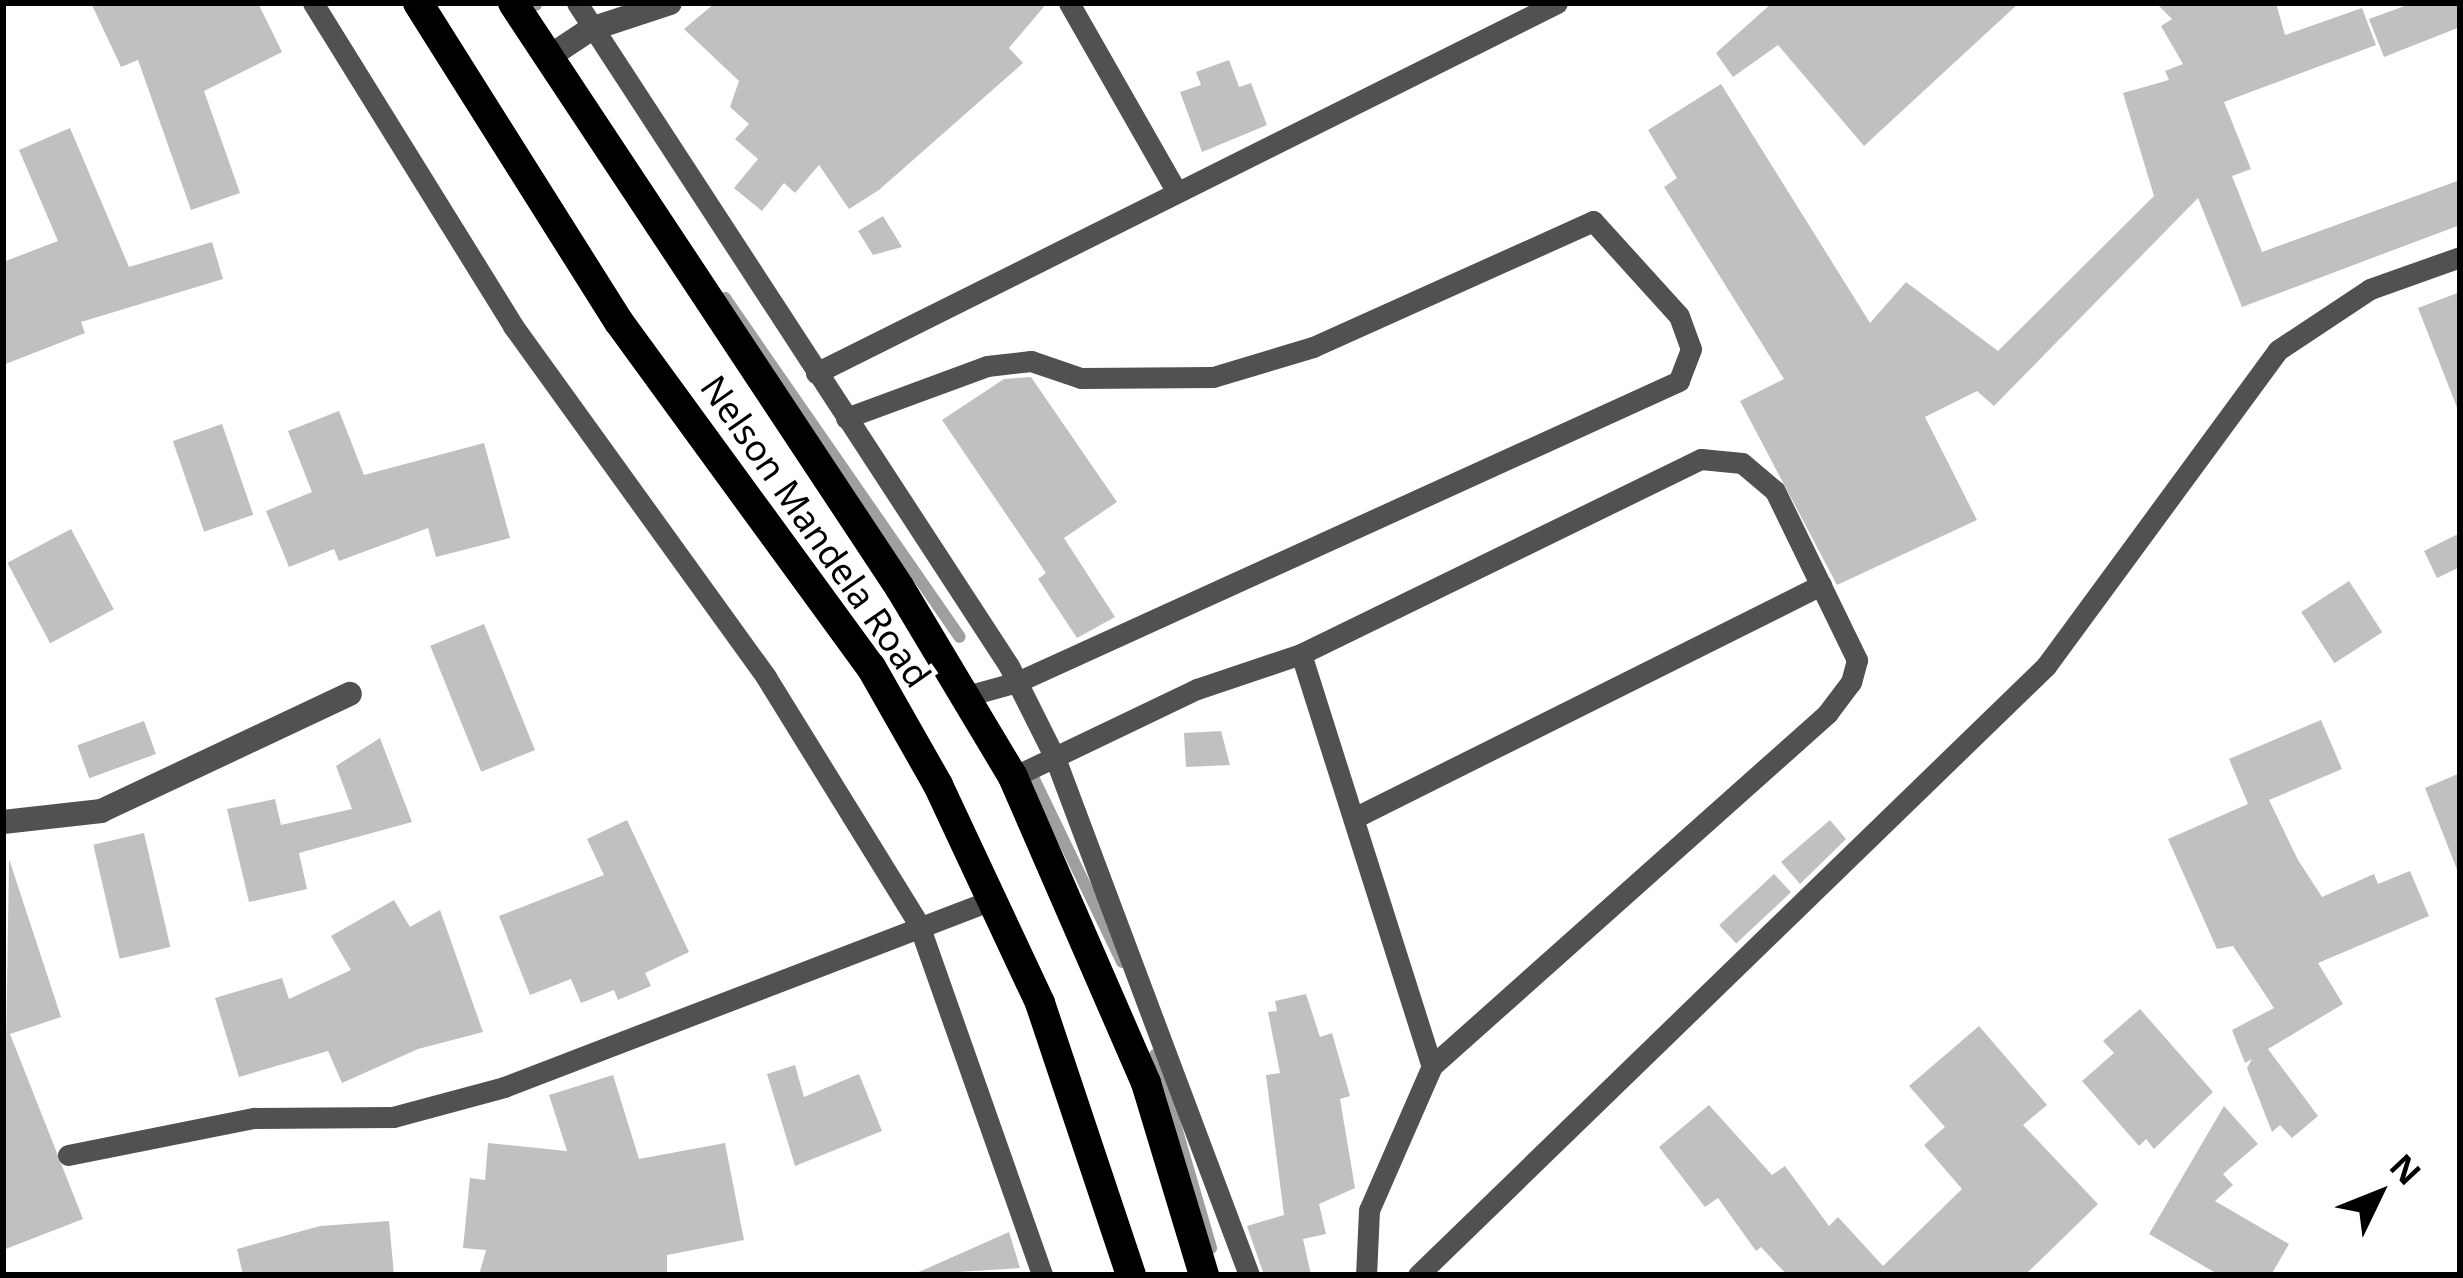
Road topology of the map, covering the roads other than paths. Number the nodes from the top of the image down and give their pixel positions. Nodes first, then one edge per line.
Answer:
1 (313, 3) edge
2 (418, 3) edge
3 (513, 3) edge
4 (577, 3) edge
5 (670, 3) edge
6 (1069, 3) edge
7 (1558, 3) edge
8 (591, 29) junction
9 (547, 58) junction
10 (1175, 189) junction
11 (2460, 257) edge
12 (816, 373) junction
13 (846, 418) junction
14 (1821, 585) junction
15 (1301, 654) junction
16 (1017, 682) junction
17 (350, 694) dead end
18 (968, 696) junction
19 (1054, 758) junction
20 (1013, 777) junction
21 (1354, 818) junction
22 (3, 821) edge
23 (994, 899) junction
24 (919, 925) junction
25 (1432, 1066) junction
26 (68, 1156) dead end
27 (1042, 1275) edge
28 (1131, 1275) edge
29 (1204, 1275) edge
30 (1249, 1275) edge
31 (1366, 1275) edge
32 (1418, 1275) edge

1 - 24 lane
2 - 23 main road, Nelson Mandela Road
3 - 9 main road, Nelson Mandela Road
4 - 8 lane
5 - 8 street
6 - 10 lane
7 - 10 lane
8 - 9 street
8 - 12 lane
9 - 18 main road, Nelson Mandela Road
10 - 12 lane
11 - 32 lane
12 - 13 lane
13 - 16 lane
13 - 16 lane
14 - 15 lane
14 - 21 lane
14 - 25 lane
15 - 19 lane
15 - 21 lane
16 - 18 lane
16 - 19 lane
17 - 22 street
18 - 20 main road, Nelson Mandela Road
19 - 20 lane
19 - 30 lane
20 - 29 main road, Nelson Mandela Road
21 - 25 lane
23 - 24 lane
23 - 28 main road, Nelson Mandela Road
24 - 26 lane
24 - 27 lane
25 - 31 lane

